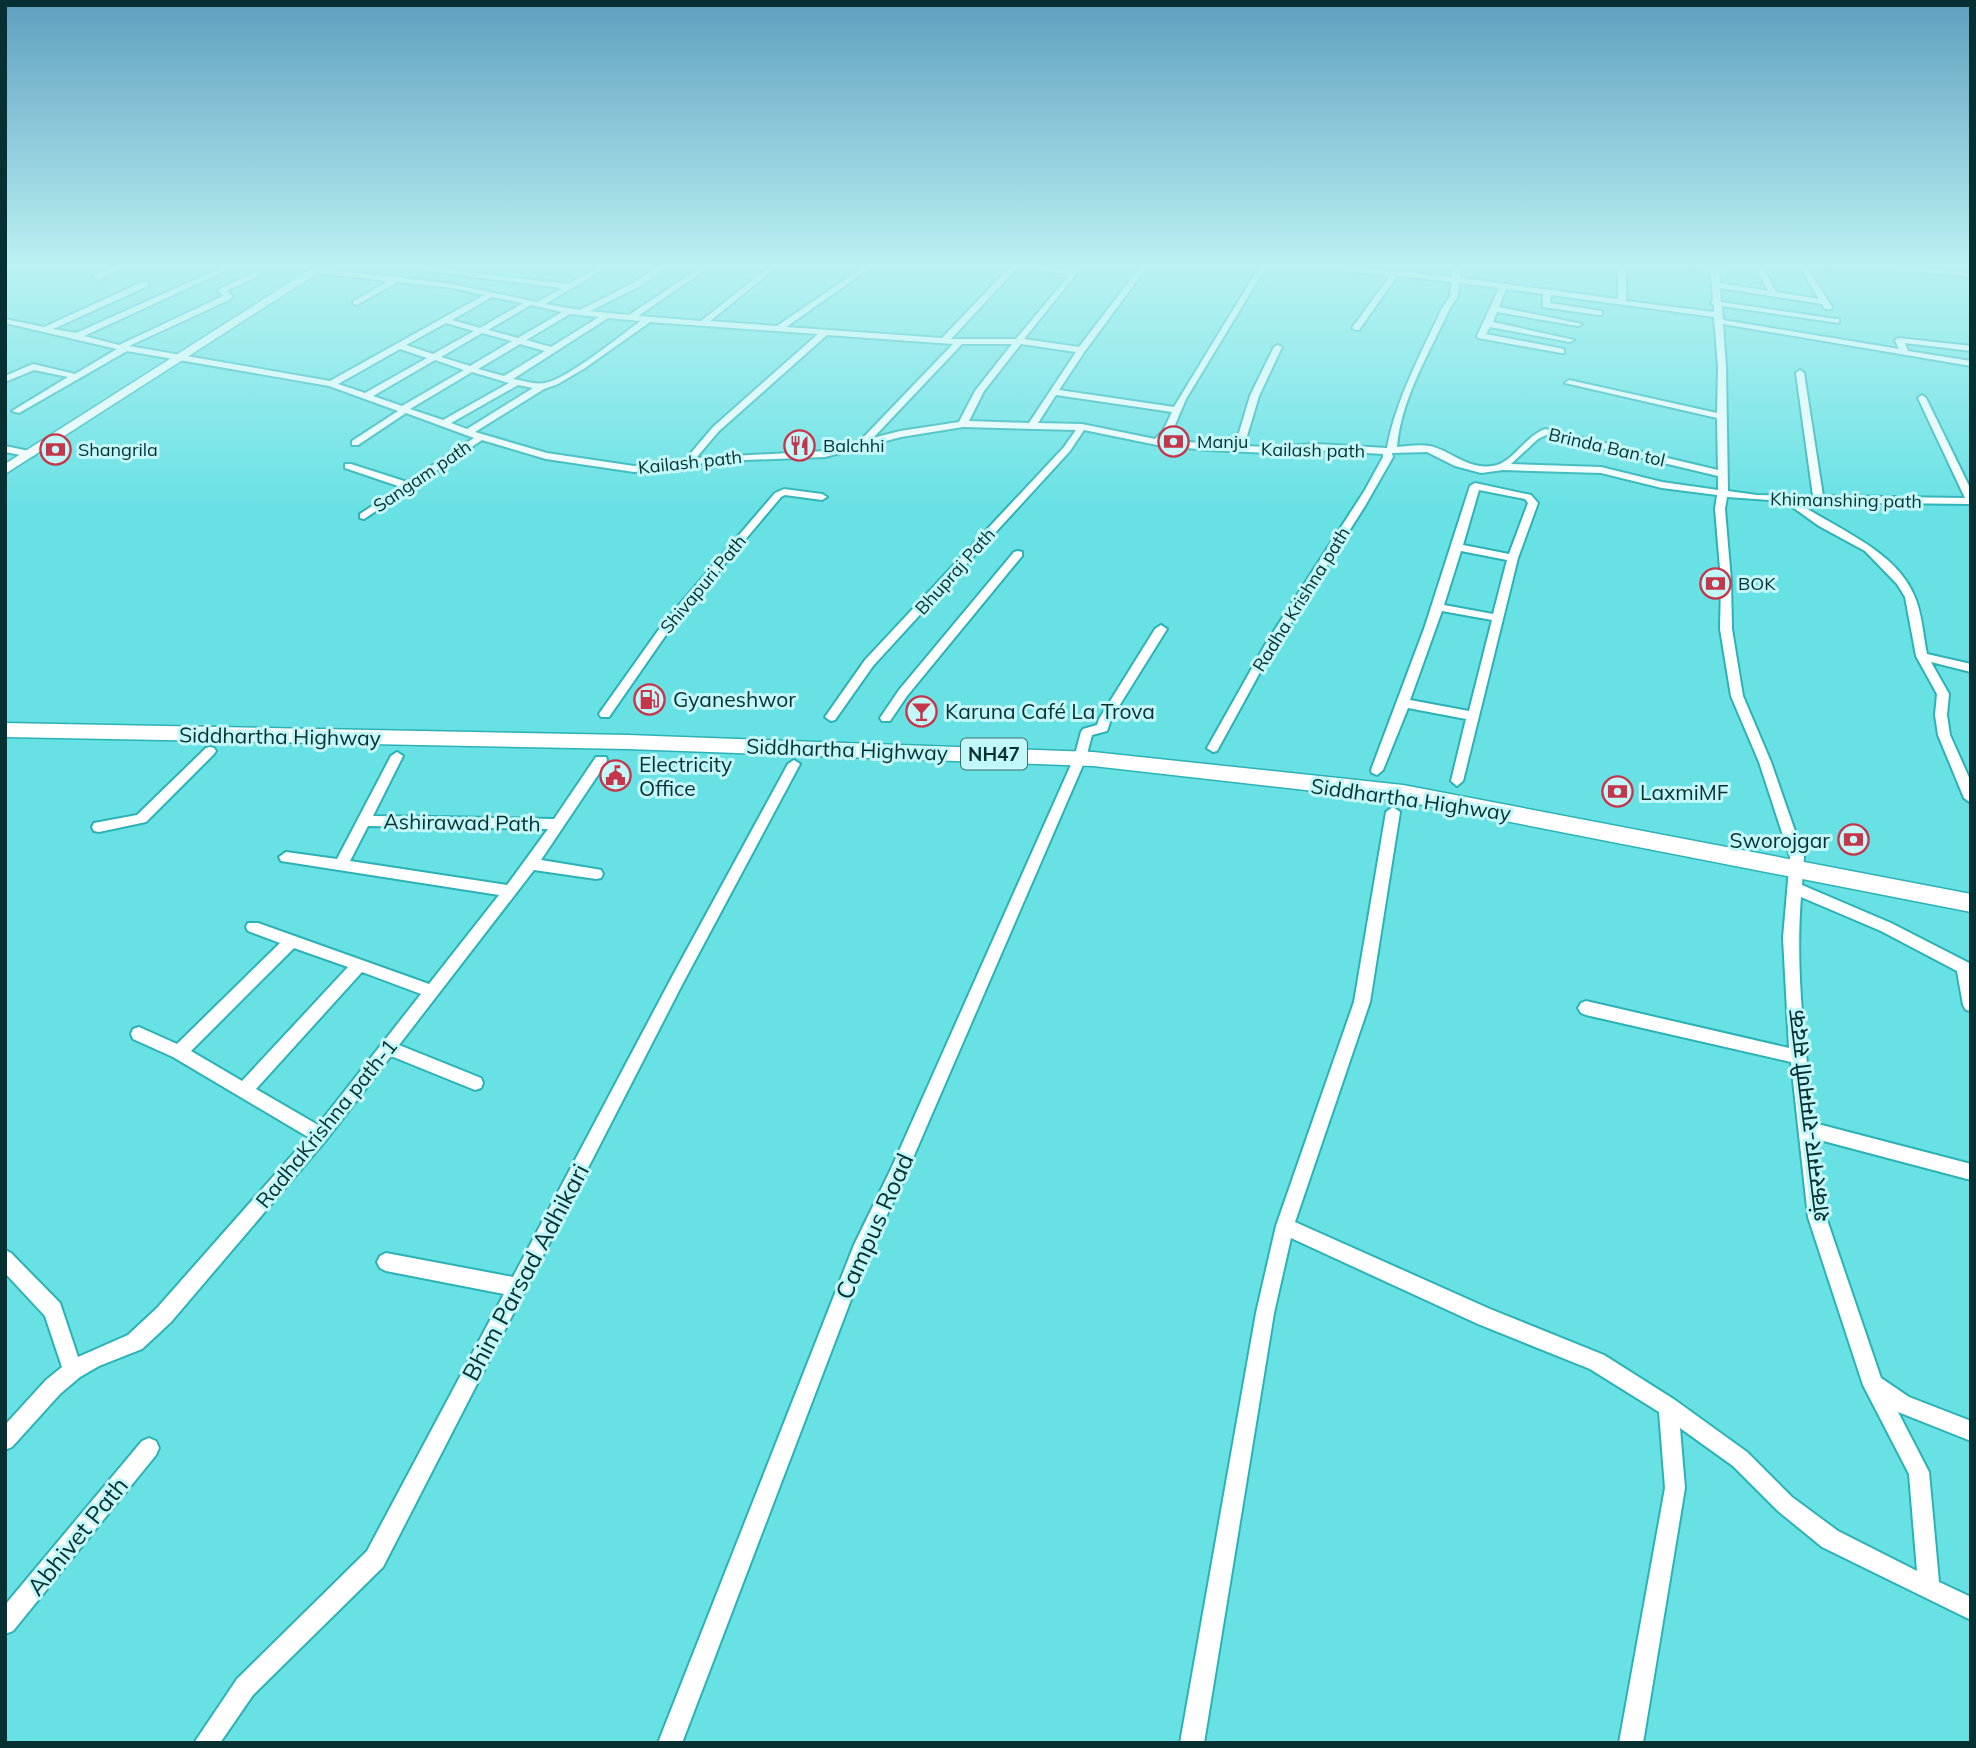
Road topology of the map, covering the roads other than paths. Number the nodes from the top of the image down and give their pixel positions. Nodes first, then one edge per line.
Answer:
1 (123, 349) edge
2 (128, 349) edge
3 (193, 349) edge
4 (395, 349) edge
5 (408, 349) edge
6 (450, 349) edge
7 (506, 349) edge
8 (547, 349) edge
9 (606, 349) edge
10 (806, 349) edge
11 (954, 349) edge
12 (1013, 349) edge
13 (1071, 349) edge
14 (1214, 349) edge
15 (1277, 349) edge
16 (1428, 349) edge
17 (1548, 349) edge
18 (1719, 349) edge
19 (1889, 349) edge
20 (552, 350) joint
21 (1081, 350) joint
22 (1561, 351) dead end
23 (1904, 351) joint
24 (180, 357) junction
25 (436, 357) junction
26 (1971, 364) edge
27 (473, 368) junction
28 (1800, 373) dead end
29 (78, 377) junction
30 (5, 379) edge
31 (506, 379) junction
32 (517, 382) junction
33 (1569, 383) dead end
34 (331, 384) junction
35 (541, 387) junction
36 (1053, 392) junction
37 (366, 396) junction
38 (1922, 398) dead end
39 (404, 410) junction
40 (1177, 410) junction
41 (16, 411) dead end
42 (1723, 417) junction
43 (445, 423) junction
44 (963, 424) junction
45 (1032, 426) junction
46 (1082, 427) junction
47 (469, 432) junction
48 (481, 437) junction
49 (1157, 442) junction
50 (355, 443) dead end
51 (861, 446) junction
52 (1238, 448) junction
53 (5, 449) edge
54 (1389, 450) junction
55 (31, 454) junction
56 (687, 463) junction
57 (348, 466) dead end
58 (1503, 467) junction
59 (5, 470) edge
60 (1724, 474) junction
61 (408, 486) junction
62 (1721, 494) junction
63 (822, 497) dead end
64 (1818, 498) junction
65 (1788, 500) junction
66 (1971, 501) edge
67 (364, 516) dead end
68 (1458, 547) junction
69 (1018, 554) dead end
70 (1513, 558) junction
71 (1437, 607) junction
72 (1498, 618) junction
73 (1161, 629) dead end
74 (1922, 656) junction
75 (1971, 668) edge
76 (1404, 703) junction
77 (605, 714) dead end
78 (1474, 716) junction
79 (5, 717) edge
80 (831, 717) dead end
81 (886, 718) dead end
82 (5, 730) edge
83 (1213, 748) dead end
84 (210, 751) dead end
85 (1083, 751) junction
86 (397, 756) dead end
87 (601, 760) dead end
88 (794, 764) dead end
89 (1377, 770) dead end
90 (1457, 781) dead end
91 (1971, 798) edge
92 (1393, 812) dead end
93 (364, 821) junction
94 (560, 824) junction
95 (99, 827) dead end
96 (286, 857) dead end
97 (531, 863) junction
98 (341, 865) junction
99 (1796, 871) junction
100 (596, 874) dead end
101 (1971, 889) edge
102 (510, 891) junction
103 (1971, 903) edge
104 (253, 927) dead end
105 (291, 940) junction
106 (359, 965) junction
107 (1967, 969) edge
108 (432, 991) junction
109 (1971, 1005) edge
110 (1586, 1007) dead end
111 (139, 1034) dead end
112 (388, 1048) junction
113 (179, 1052) junction
114 (1798, 1057) junction
115 (475, 1083) dead end
116 (244, 1090) junction
117 (1806, 1129) junction
118 (320, 1135) junction
119 (1971, 1172) edge
120 (1285, 1226) junction
121 (5, 1259) edge
122 (386, 1262) dead end
123 (517, 1287) junction
124 (73, 1370) junction
125 (1872, 1385) junction
126 (1668, 1407) junction
127 (1971, 1431) edge
128 (5, 1440) edge
129 (149, 1448) dead end
130 (1929, 1589) junction
131 (1971, 1609) edge
132 (5, 1623) edge
133 (206, 1743) edge
134 (670, 1743) edge
135 (1192, 1743) edge
136 (1631, 1743) edge

1 - 29 street
2 - 24 street, Kailash path
3 - 24 main road
4 - 34 street
5 - 25 street
6 - 25 street
7 - 27 street
8 - 20 street
9 - 35 street
10 - 56 street
11 - 51 street
12 - 44 street
13 - 21 street
14 - 40 street
15 - 52 street
16 - 54 street, Radha Krishna path
17 - 22 street
18 - 42 street
19 - 23 street
20 - 31 street
21 - 36 street
23 - 26 street
24 - 34 street, Kailash path
24 - 55 main road
25 - 27 street
25 - 37 street
27 - 31 street
27 - 39 street
28 - 64 street
29 - 30 street
29 - 41 street
31 - 32 street
32 - 35 street
32 - 43 street
33 - 42 street
34 - 37 street, Kailash path
35 - 47 street
36 - 40 street
36 - 45 street
37 - 39 street, Kailash path
38 - 66 street
39 - 43 street, Kailash path
39 - 50 street
40 - 49 street
42 - 60 street
43 - 47 street, Kailash path
44 - 45 street, Kailash path
44 - 51 street, Kailash path
45 - 46 street, Kailash path
46 - 49 street, Kailash path
46 - 80 street, Bhupraj Path
47 - 48 street, Kailash path
48 - 56 street, Kailash path
48 - 61 street, Sangam path
49 - 52 street, Kailash path
51 - 56 street, Kailash path
52 - 54 street, Kailash path
53 - 55 street
54 - 58 street, Kailash path
54 - 83 street, Radha Krishna path
55 - 59 main road
57 - 61 street
58 - 60 street, Brinda Ban tol
58 - 62 street, Khimanshing path
60 - 62 street
61 - 67 street, Sangam path
62 - 65 street, Khimanshing path
62 - 99 street
63 - 77 street, Shivapuri Path
64 - 65 street, Khimanshing path
64 - 66 street, Khimanshing path
65 - 74 street
68 - 70 street
68 - 70 street
68 - 71 street
69 - 81 street
70 - 72 street
71 - 72 street
71 - 76 street
72 - 78 street
73 - 85 street, Campus Road
74 - 75 street
74 - 91 street
76 - 78 street
76 - 89 street
78 - 90 street
79 - 85 highway, Siddhartha Highway / NH47
82 - 85 highway, Siddhartha Highway / NH47
84 - 95 street
85 - 99 highway, Siddhartha Highway / NH47
85 - 134 street, Campus Road
86 - 93 street
87 - 94 street, RadhaKrishna path-1
88 - 123 street, Bhim Parsad Adhikari
92 - 120 street
93 - 94 street, Ashirawad Path
93 - 98 street
94 - 97 street, RadhaKrishna path-1
96 - 98 street
97 - 100 street
97 - 102 street, RadhaKrishna path-1
98 - 102 street
99 - 101 highway, Siddhartha Highway / NH47
99 - 103 highway, Siddhartha Highway / NH47
99 - 107 street
99 - 114 street, शंकरनगर-राममणी सदक
102 - 108 street, RadhaKrishna path-1
104 - 105 street
105 - 106 street
105 - 113 street
106 - 108 street
106 - 116 street
107 - 109 street
108 - 112 street, RadhaKrishna path-1
110 - 114 street
111 - 113 street
112 - 115 street
112 - 118 street, RadhaKrishna path-1
113 - 116 street
114 - 117 street, शंकरनगर-राममणी सदक
116 - 118 street
117 - 119 street
117 - 125 street, शंकरनगर-राममणी सदक
118 - 124 street, RadhaKrishna path-1
120 - 126 street
120 - 135 street
121 - 124 street
122 - 123 street
123 - 133 street, Bhim Parsad Adhikari
124 - 128 street, RadhaKrishna path-1
125 - 127 street
125 - 130 street, शंकरनगर-राममणी सदक
126 - 130 street
126 - 136 street
129 - 132 street, Abhivet Path
130 - 131 street

